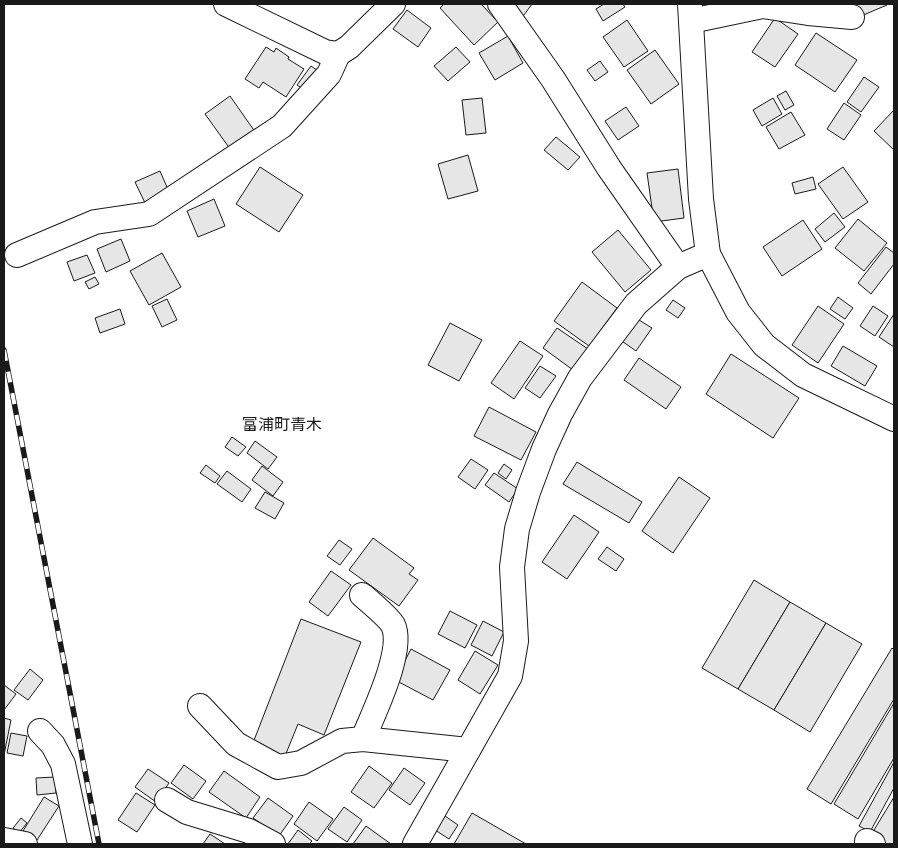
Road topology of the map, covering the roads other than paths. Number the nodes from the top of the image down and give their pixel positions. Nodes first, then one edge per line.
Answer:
1 (226, 4) edge
2 (393, 4) edge
3 (500, 4) edge
4 (691, 13) edge
5 (852, 17) dead end
6 (338, 54) junction
7 (17, 254) dead end
8 (708, 254) junction
9 (678, 268) junction
10 (894, 419) edge
11 (362, 595) dead end
12 (200, 706) dead end
13 (40, 731) dead end
14 (363, 739) junction
15 (468, 750) junction
16 (167, 800) dead end
17 (4, 840) edge
18 (25, 844) edge
19 (80, 844) edge
20 (273, 844) edge
21 (414, 844) edge

1 - 6 street
2 - 6 street
3 - 9 street
4 - 5 street
4 - 8 street
6 - 7 street
8 - 9 street
8 - 10 street
9 - 15 street
11 - 14 street
12 - 14 street
13 - 19 street
14 - 15 street
15 - 21 street
16 - 20 street
17 - 18 street

